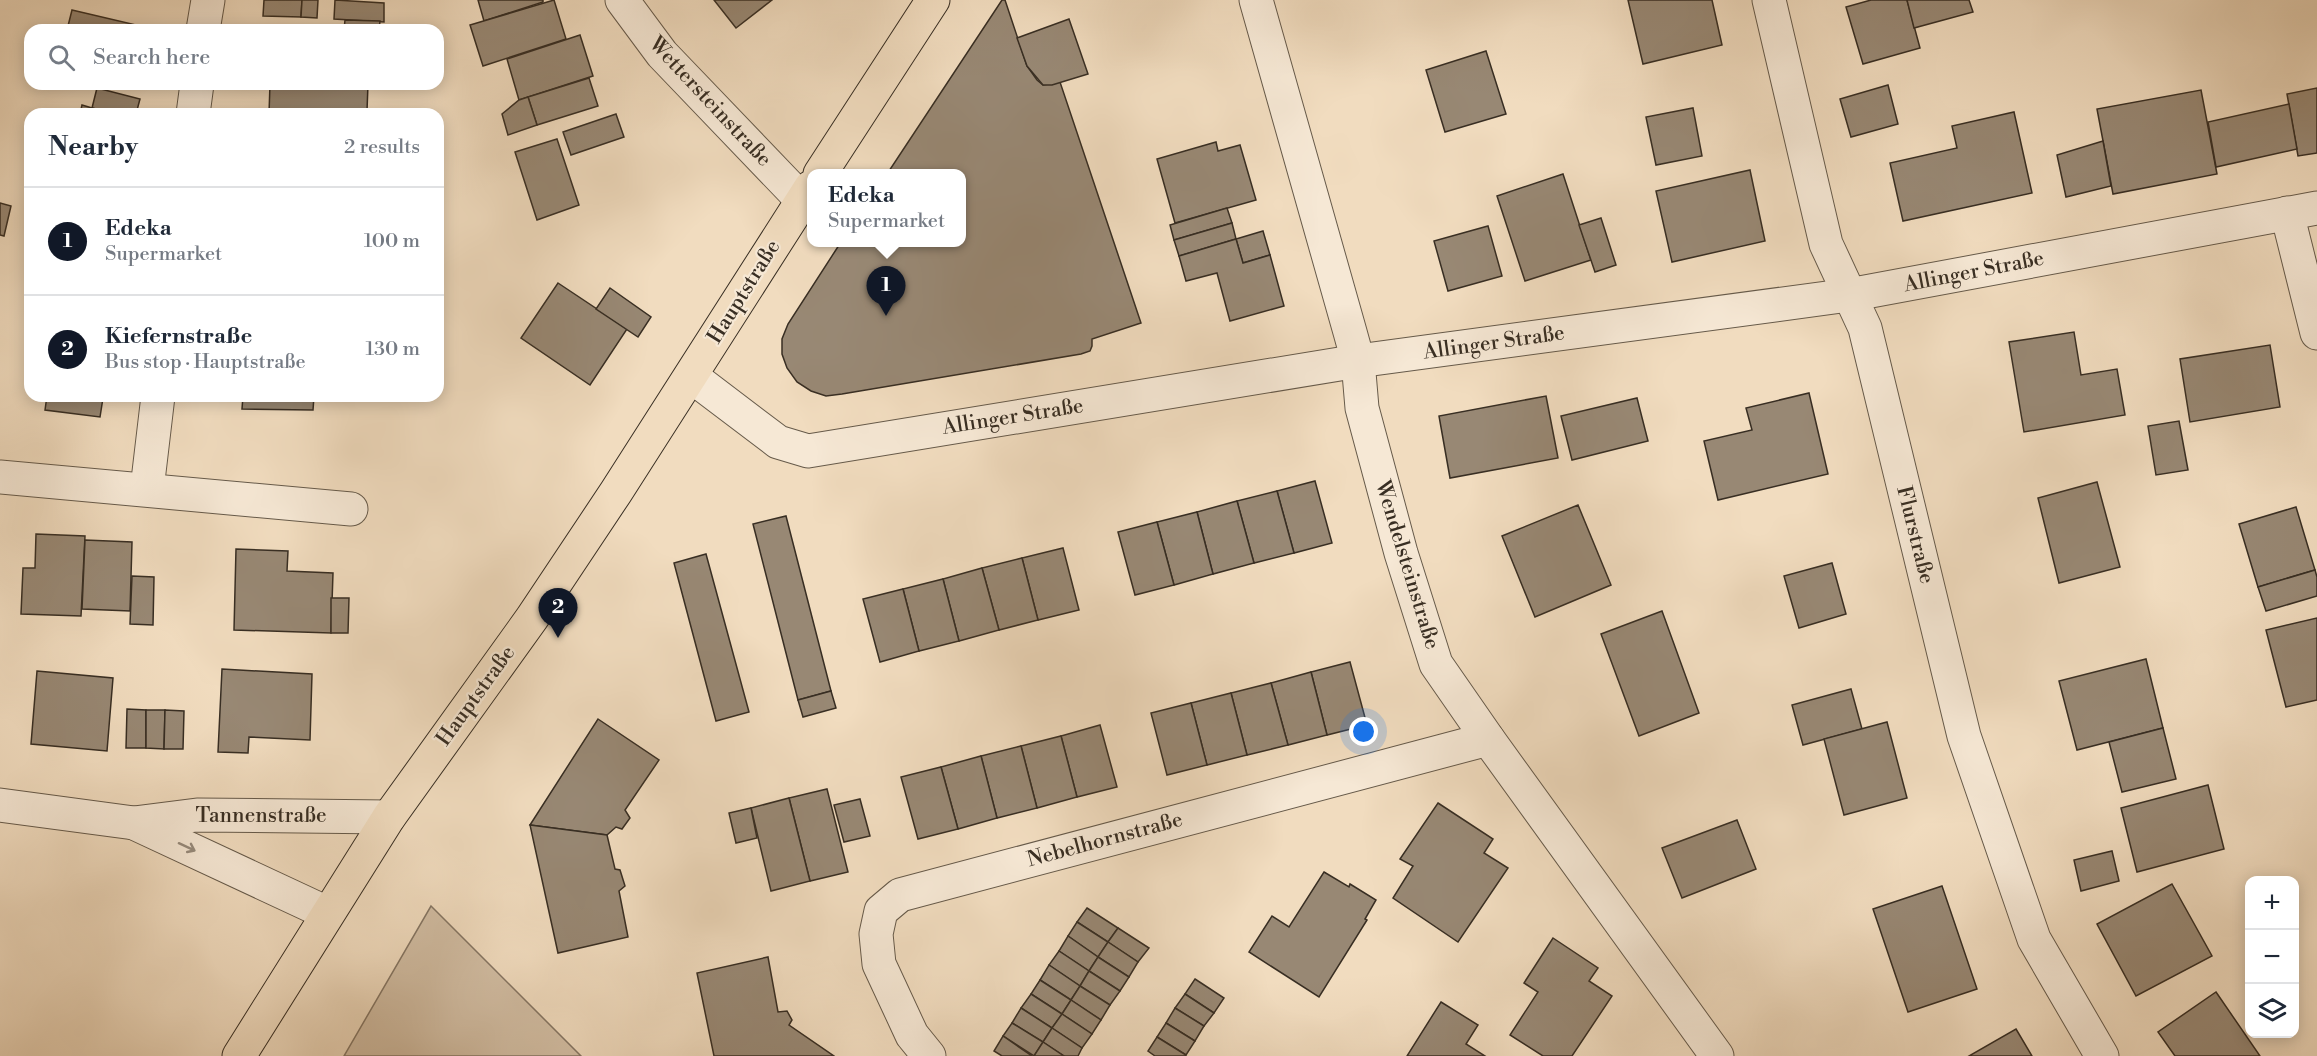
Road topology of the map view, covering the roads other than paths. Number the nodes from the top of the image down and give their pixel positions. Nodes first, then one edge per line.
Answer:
1 (208, 0) edge
2 (622, 0) edge
3 (933, 0) edge
4 (1256, 0) edge
5 (1769, 0) edge
6 (204, 24) edge
7 (196, 90) edge
8 (194, 108) edge
9 (823, 169) edge
10 (807, 183) edge
11 (807, 193) edge
12 (2302, 211) edge
13 (1850, 295) junction
14 (2317, 333) edge
15 (1358, 361) junction
16 (691, 376) junction
17 (157, 402) edge
18 (0, 477) edge
19 (147, 489) junction
20 (351, 509) dead end
21 (1488, 740) junction
22 (0, 805) edge
23 (389, 817) junction
24 (134, 823) junction
25 (327, 913) junction
26 (239, 1056) edge
27 (929, 1056) edge
28 (1717, 1056) edge
29 (2102, 1056) edge

1 - 6 street
2 - 10 street, Wettersteinstraße
3 - 9 main road, Hauptstraße
4 - 15 street, Wendelsteinstraße
5 - 13 street, Flurstraße
7 - 8 street
11 - 16 main road, Hauptstraße
12 - 13 street, Allinger Straße
12 - 14 street
13 - 15 street, Allinger Straße
13 - 29 street, Flurstraße
15 - 16 street, Allinger Straße
15 - 21 street, Wendelsteinstraße
16 - 23 main road, Hauptstraße
17 - 19 street
18 - 19 street
19 - 20 street
21 - 27 street, Nebelhornstraße
21 - 28 street, Wendelsteinstraße
22 - 24 street, Tannenstraße
23 - 24 street, Tannenstraße
23 - 25 main road, Hauptstraße
24 -> 25 street, Tannenstraße
25 - 26 main road, Hauptstraße

